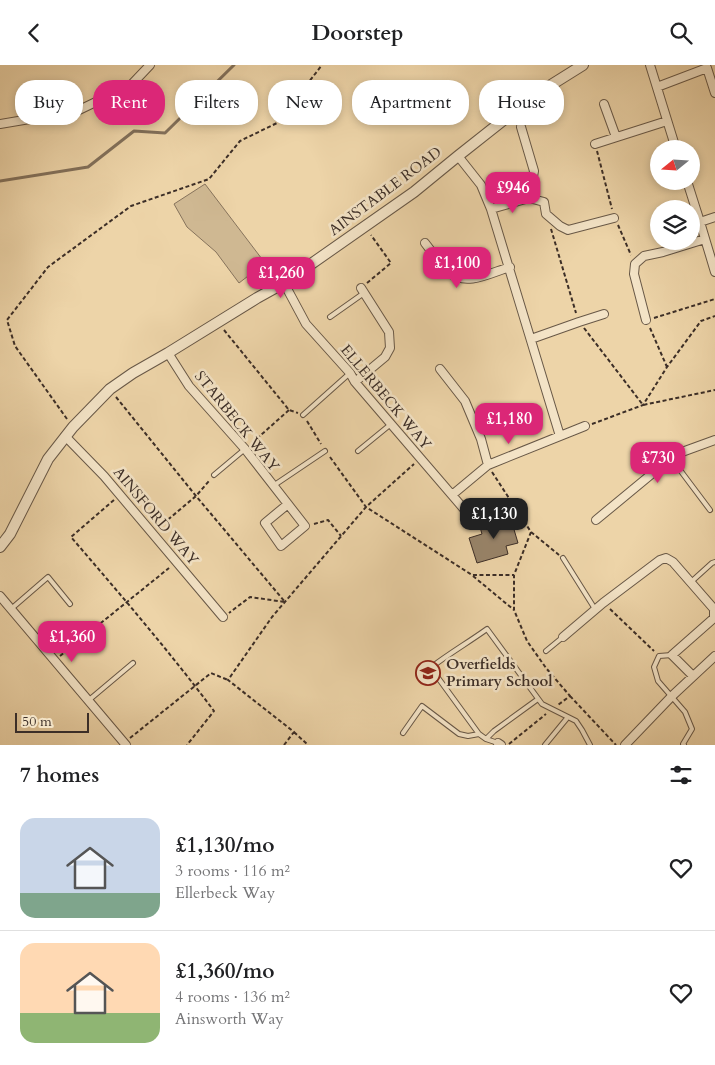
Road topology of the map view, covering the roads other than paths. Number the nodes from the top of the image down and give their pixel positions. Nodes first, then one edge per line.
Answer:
1 (150, 65) edge
2 (583, 65) edge
3 (650, 65) edge
4 (657, 87) junction
5 (715, 93) edge
6 (604, 104) dead end
7 (667, 121) junction
8 (0, 123) edge
9 (521, 127) dead end
10 (616, 137) junction
11 (673, 140) edge
12 (594, 144) road end
13 (458, 156) junction
14 (529, 198) junction
15 (491, 209) junction
16 (715, 217) edge
17 (614, 218) road end
18 (700, 221) joint
19 (705, 239) junction
20 (425, 243) dead end
21 (510, 267) junction
22 (715, 272) edge
23 (284, 283) junction
24 (362, 290) joint
25 (604, 314) dead end
26 (330, 317) dead end
27 (646, 320) road end
28 (531, 339) junction
29 (168, 353) junction
30 (440, 369) dead end
31 (350, 373) junction
32 (356, 382) junction
33 (303, 415) road end
34 (390, 424) junction
35 (585, 426) road end
36 (65, 436) junction
37 (560, 436) junction
38 (715, 440) edge
39 (245, 449) junction
40 (325, 451) road end
41 (358, 451) dead end
42 (671, 458) junction
43 (488, 465) junction
44 (214, 475) road end
45 (272, 486) junction
46 (452, 495) junction
47 (288, 504) junction
48 (710, 510) dead end
49 (596, 520) dead end
50 (476, 523) dead end
51 (0, 547) edge
52 (563, 559) dead end
53 (715, 562) edge
54 (690, 582) junction
55 (0, 596) edge
56 (70, 604) dead end
57 (11, 609) junction
58 (596, 609) junction
59 (223, 617) road end
60 (563, 637) joint
61 (546, 651) dead end
62 (672, 655) junction
63 (713, 661) edge
64 (133, 663) dead end
65 (693, 676) junction
66 (672, 696) junction
67 (538, 699) junction
68 (89, 700) junction
69 (568, 717) junction
70 (404, 733) dead end
71 (479, 734) junction
72 (486, 739) junction
73 (126, 744) edge
74 (500, 744) edge
75 (545, 745) edge
76 (590, 745) edge
77 (625, 745) edge
78 (683, 745) edge

1 - 8 street
2 - 13 street, AINSTABLE ROAD
3 - 4 street
4 - 5 street
4 - 7 street
6 - 10 street
7 - 10 street
7 - 11 street
9 - 14 street
10 - 12 street
13 - 15 street
13 - 23 street, AINSTABLE ROAD
14 - 15 street
14 - 17 street
15 - 21 street
16 - 18 street
18 - 19 street
19 - 22 street
19 - 27 street
20 - 21 street
21 - 28 street
23 - 29 street, AINSTABLE ROAD
23 - 31 street, ELLERBECK WAY
24 - 26 lane
24 - 32 street
25 - 28 street
28 - 37 street
29 - 36 street, AINSTABLE ROAD
29 - 39 street, STARBECK WAY
30 - 43 street
31 - 32 street, ELLERBECK WAY
31 - 33 lane
32 - 34 street, ELLERBECK WAY
34 - 41 lane
34 - 46 street, ELLERBECK WAY
35 - 37 street
36 - 51 street, AINSTABLE ROAD
36 - 59 street, AINSFORD WAY
37 - 43 street
38 - 42 street
39 - 44 lane
39 - 45 street, STARBECK WAY
40 - 45 lane
42 - 48 lane
42 - 49 street
43 - 46 street
45 - 47 street, STARBECK WAY
46 - 50 street, ELLERBECK WAY
47 - 47 street, STARBECK WAY
52 - 58 lane
53 - 54 lane
54 - 58 street
54 - 62 street
55 - 57 street
56 - 57 lane
57 - 68 street
58 - 60 street
60 - 61 lane
62 - 65 street
62 - 66 lane
63 - 65 street
64 - 68 lane
65 - 66 street
66 - 77 street
66 - 78 lane
67 - 69 lane
67 - 71 lane
67 - 72 lane
68 - 73 street
69 - 75 lane
69 - 76 lane
70 - 71 lane
71 - 72 lane
72 - 74 lane

